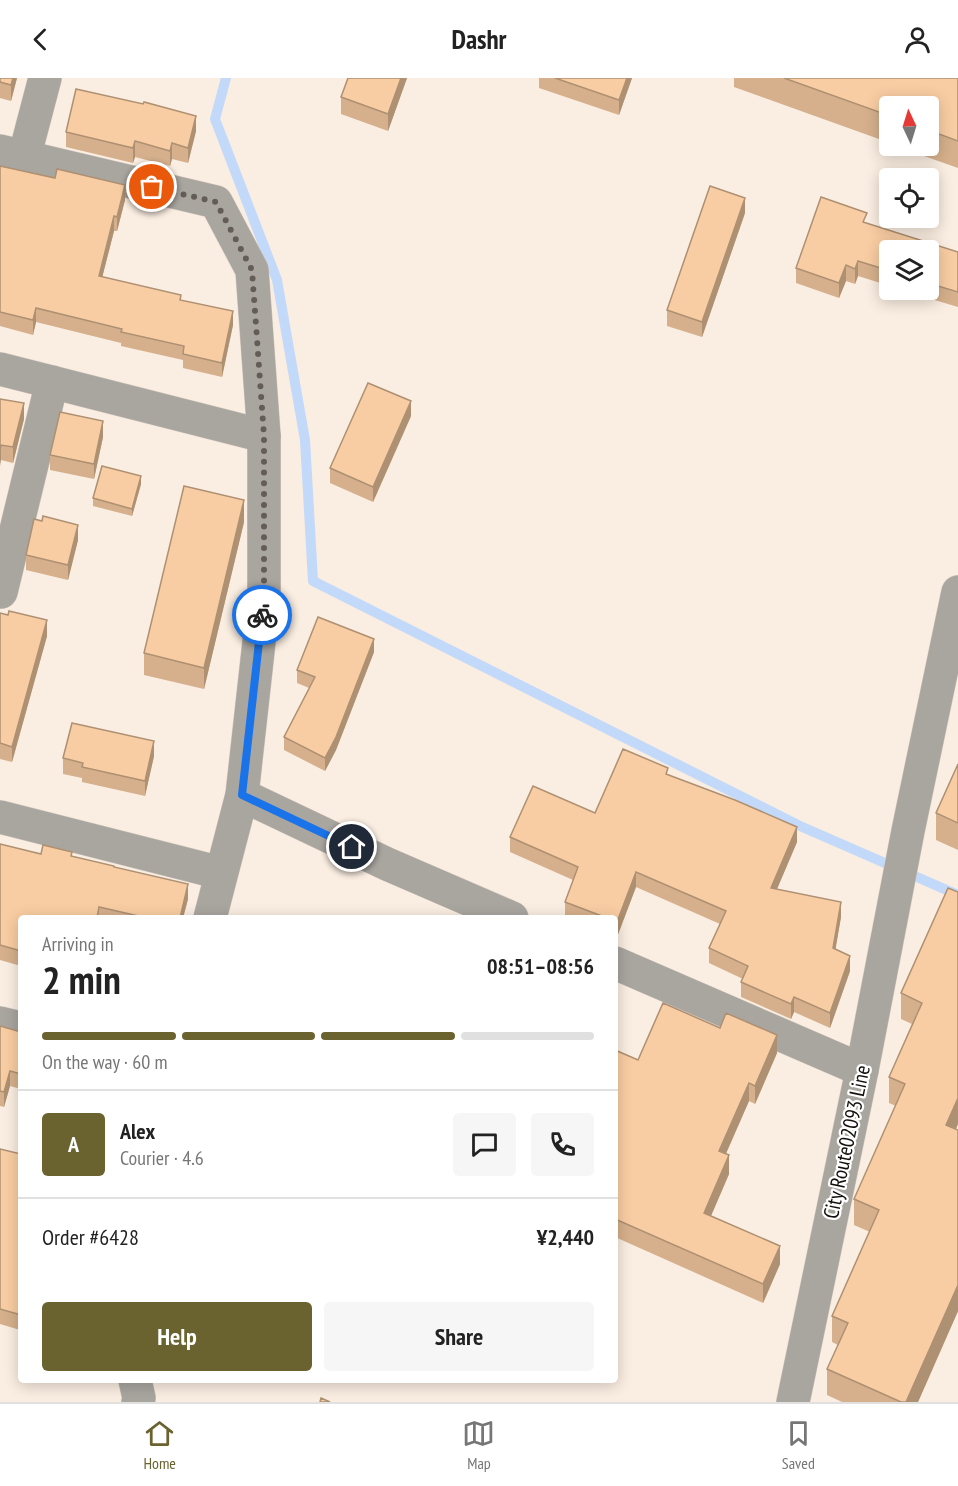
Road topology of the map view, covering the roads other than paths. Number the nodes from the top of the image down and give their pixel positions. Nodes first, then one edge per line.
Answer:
1 (45, 78) edge
2 (12, 155) edge
3 (0, 369) edge
4 (52, 382) junction
5 (264, 436) junction
6 (0, 591) edge
7 (958, 592) edge
8 (242, 795) junction
9 (0, 817) edge
10 (220, 873) junction
11 (211, 915) edge
12 (505, 915) edge
13 (618, 964) edge
14 (0, 1023) edge
15 (18, 1027) edge
16 (862, 1070) junction
17 (136, 1383) edge
18 (138, 1402) edge
19 (793, 1402) edge

1 - 2 street
2 - 5 street
3 - 4 street
4 - 5 street
4 - 6 street
5 - 8 street
7 - 16 street, City Route02093 Line
8 - 10 street
8 - 12 street
9 - 10 street
10 - 11 street
13 - 16 street
14 - 15 street
16 - 19 street, City Route02093 Line
17 - 18 street

